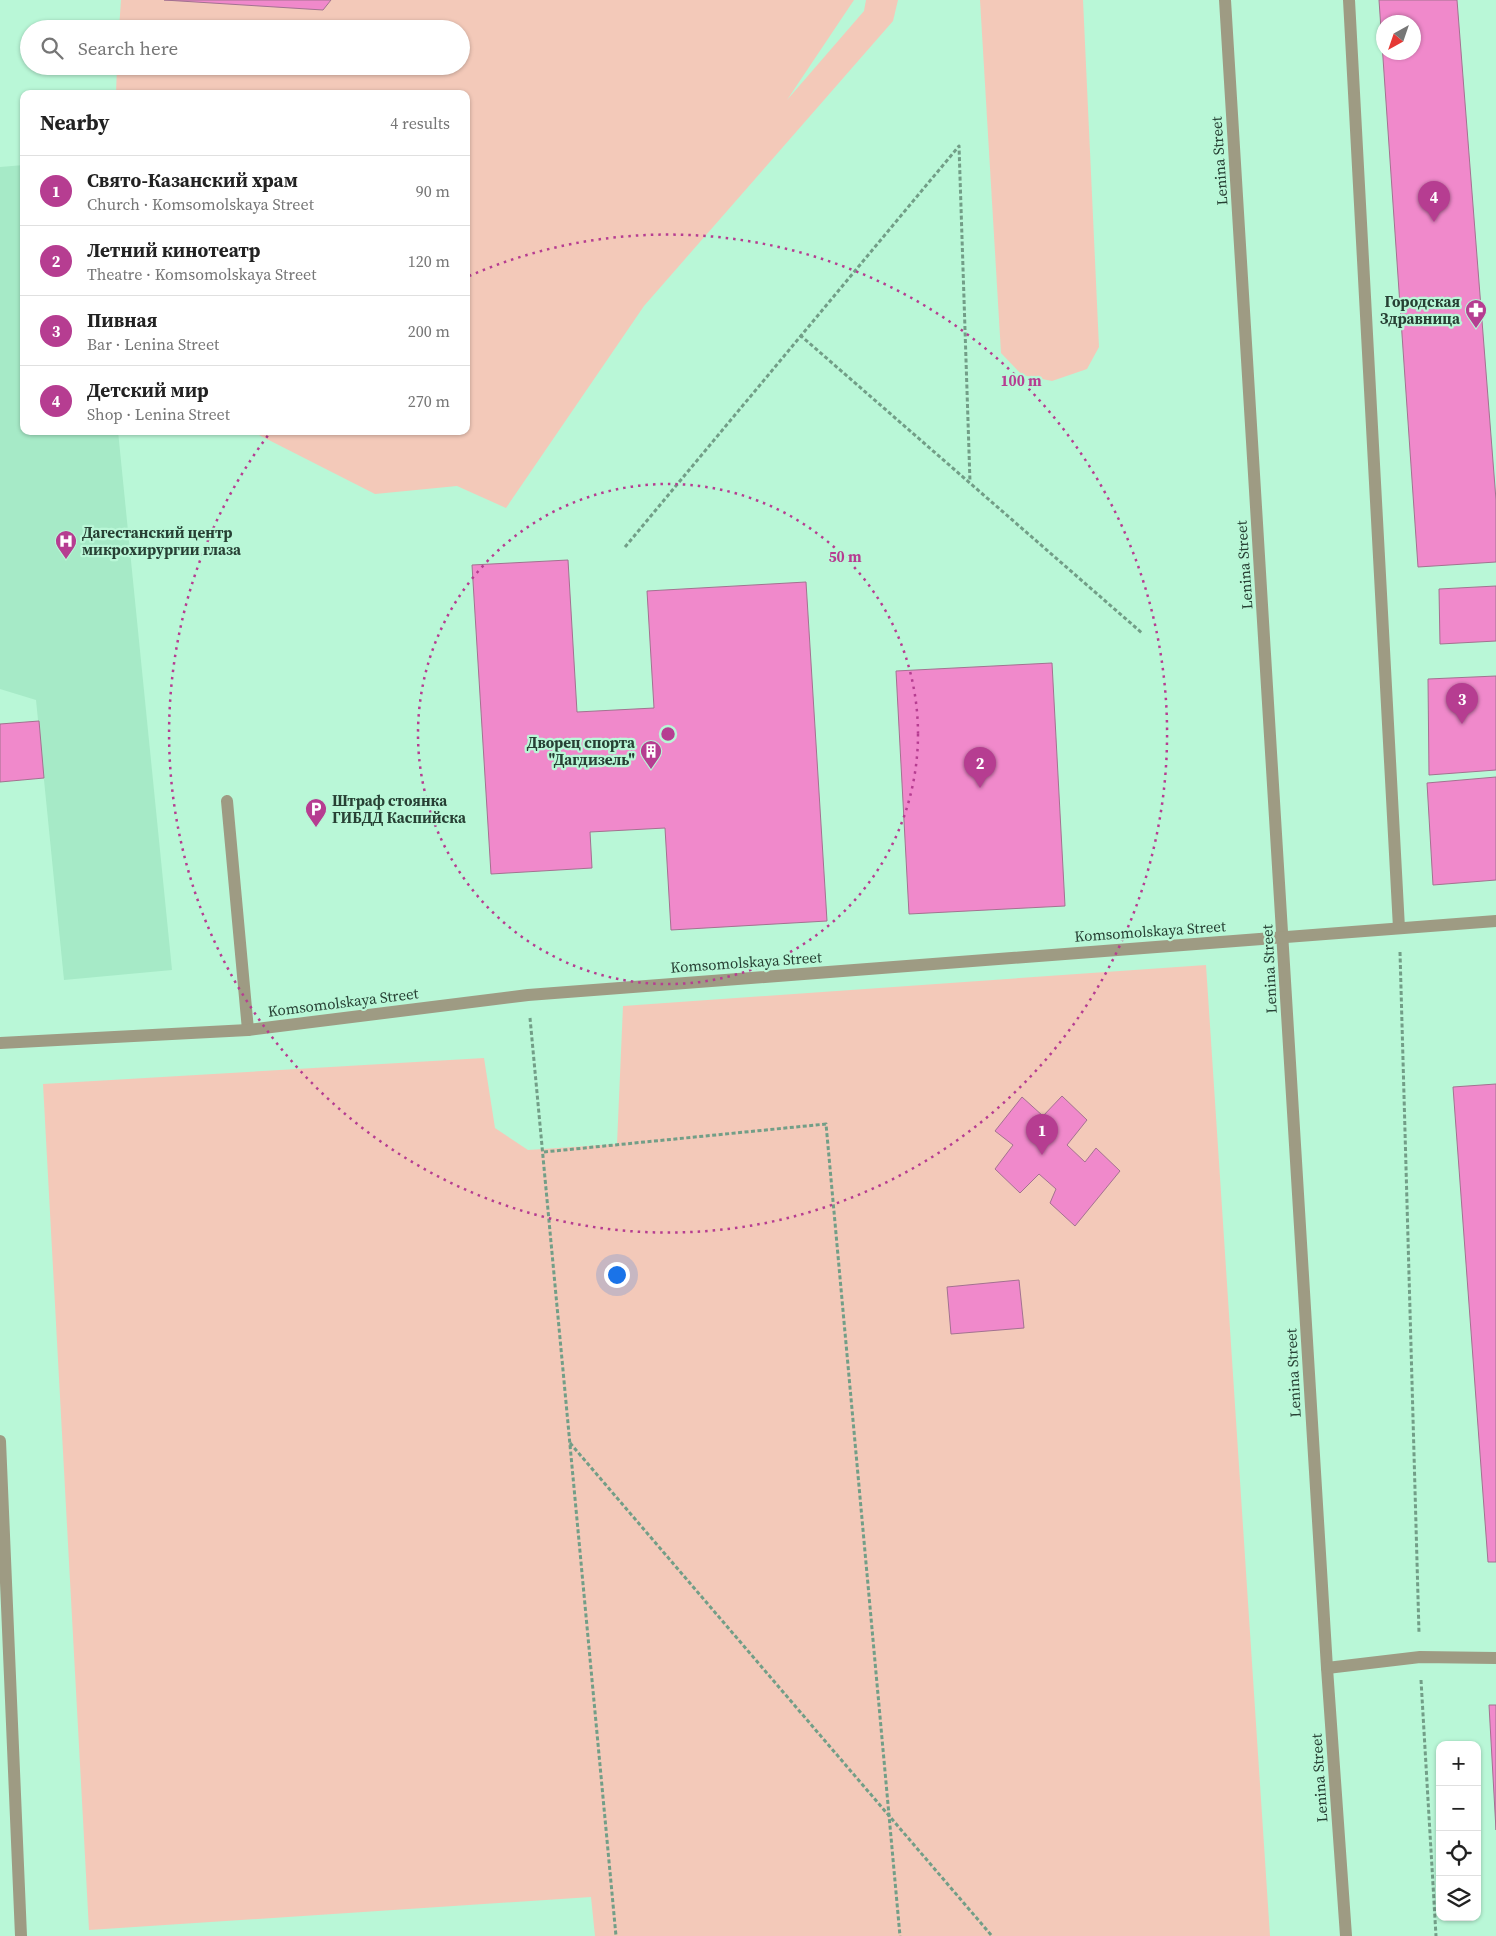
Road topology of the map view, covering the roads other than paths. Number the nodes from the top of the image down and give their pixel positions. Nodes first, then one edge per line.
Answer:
1 (1225, 0) edge
2 (1349, 0) edge
3 (227, 801) dead end
4 (1496, 921) edge
5 (1399, 928) junction
6 (1284, 937) junction
7 (248, 1030) junction
8 (0, 1043) edge
9 (0, 1441) edge
10 (1496, 1658) edge
11 (1328, 1668) junction
12 (21, 1936) edge
13 (1346, 1936) edge

1 - 6 street, Lenina Street
2 - 5 street
3 - 7 street
4 - 5 street, Komsomolskaya Street
5 - 6 street, Komsomolskaya Street
6 - 7 street, Komsomolskaya Street
6 - 11 street, Lenina Street
7 - 8 street, Komsomolskaya Street
9 - 12 street
10 - 11 street
11 - 13 street, Lenina Street

